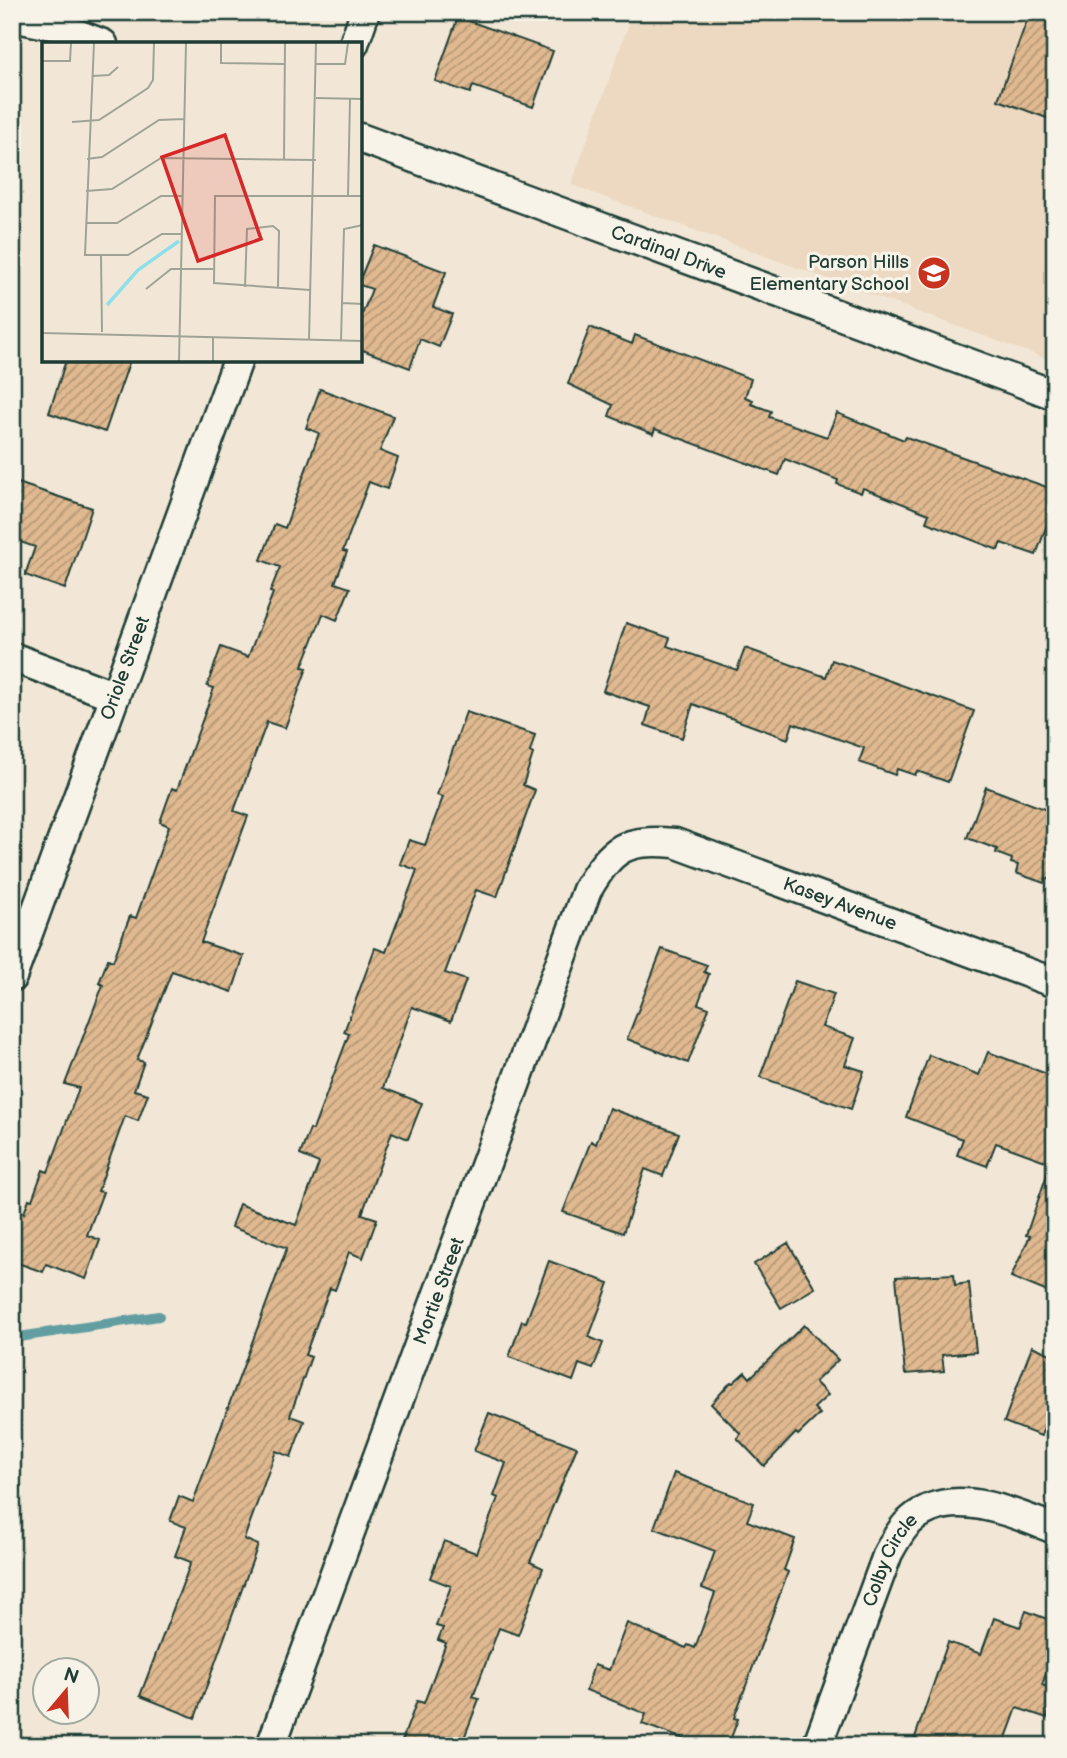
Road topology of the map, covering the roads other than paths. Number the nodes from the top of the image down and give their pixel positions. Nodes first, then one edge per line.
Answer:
1 (366, 12) edge
2 (12, 17) edge
3 (98, 42) edge
4 (355, 42) edge
5 (362, 139) edge
6 (237, 362) edge
7 (1055, 395) edge
8 (12, 657) edge
9 (115, 696) junction
10 (623, 846) joint
11 (12, 976) edge
12 (1055, 983) edge
13 (1055, 1529) edge
14 (271, 1746) edge
15 (817, 1746) edge

1 - 4 street
2 - 3 street
5 - 7 street, Cardinal Drive
6 - 9 street, Oriole Street
8 - 9 street
9 - 11 street, Oriole Street
10 - 12 street, Kasey Avenue
10 - 14 street, Mortie Street
13 - 15 street, Colby Circle

